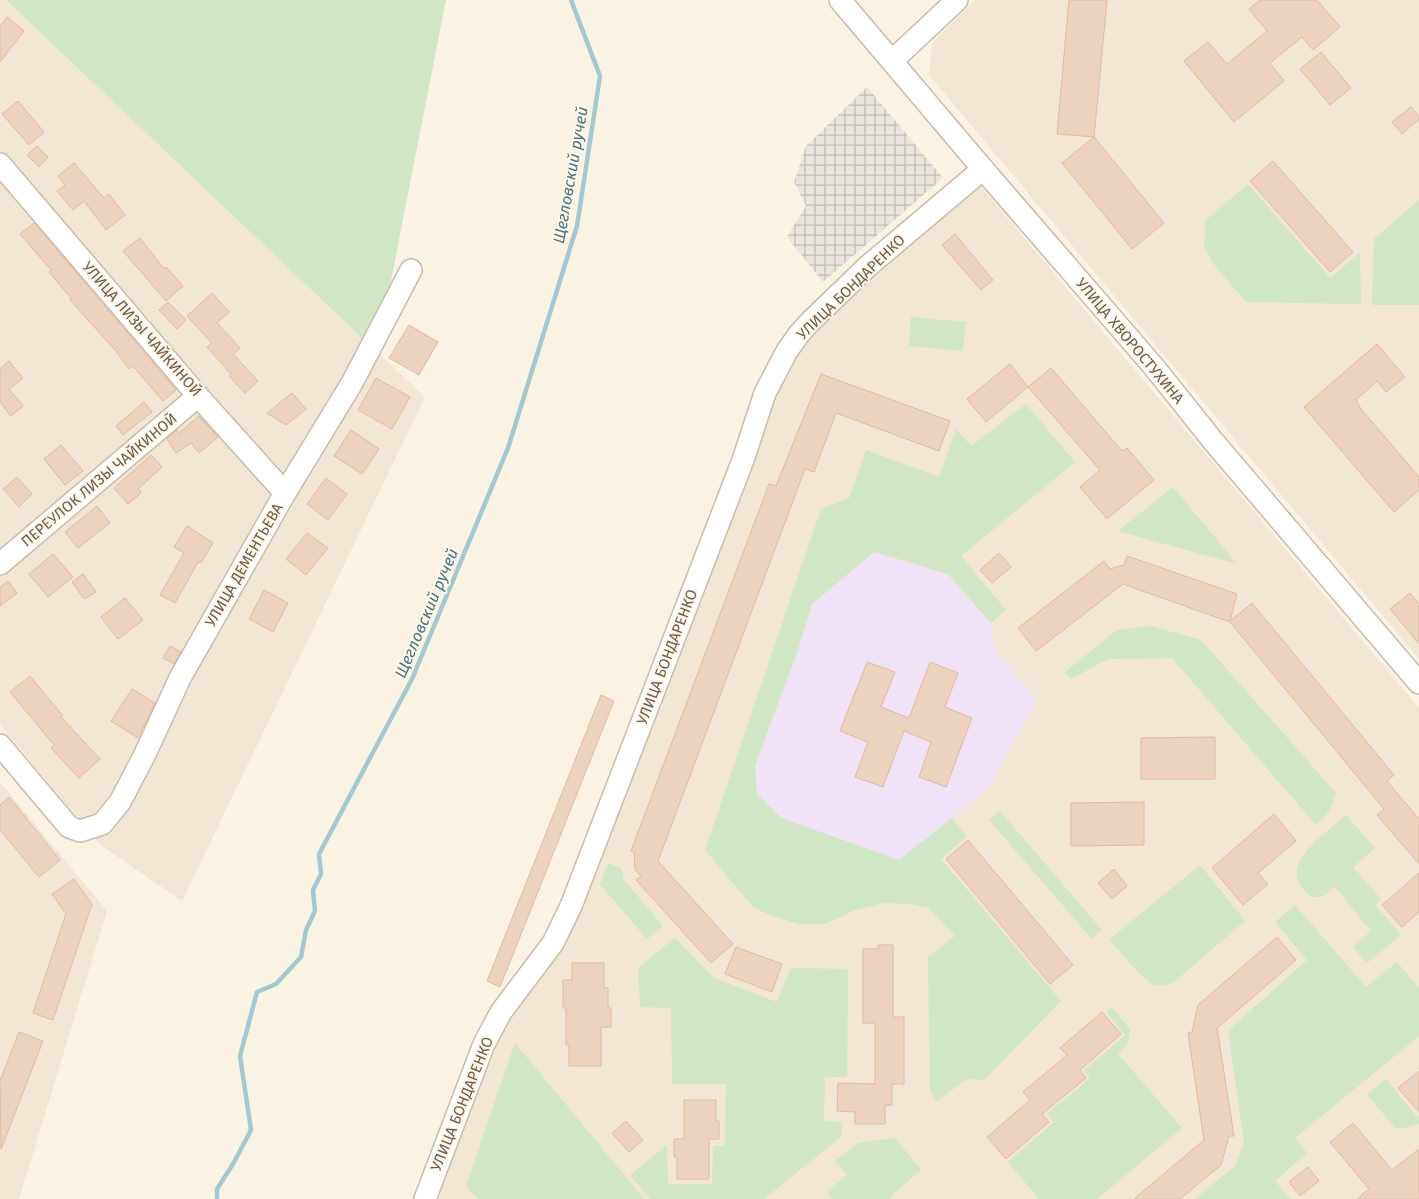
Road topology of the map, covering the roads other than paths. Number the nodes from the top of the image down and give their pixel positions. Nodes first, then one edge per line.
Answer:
1 (840, 0) edge
2 (957, 0) edge
3 (892, 62) junction
4 (0, 164) edge
5 (983, 169) junction
6 (411, 270) dead end
7 (198, 396) junction
8 (285, 493) junction
9 (0, 564) edge
10 (1419, 683) edge
11 (0, 745) edge
12 (425, 1199) edge

1 - 3 street, УЛИЦА ХВОРОСТУХИНА
2 - 3 street
3 - 5 street, УЛИЦА ХВОРОСТУХИНА
4 - 7 street, УЛИЦА ЛИЗЫ ЧАЙКИНОЙ
5 - 10 street, УЛИЦА ХВОРОСТУХИНА
5 - 12 street, УЛИЦА БОНДАРЕНКО
6 - 8 street, УЛИЦА ДЕМЕНТЬЕВА
7 - 8 street, УЛИЦА ЛИЗЫ ЧАЙКИНОЙ
7 - 9 street, ПЕРЕУЛОК ЛИЗЫ ЧАЙКИНОЙ
8 - 11 street, УЛИЦА ДЕМЕНТЬЕВА

